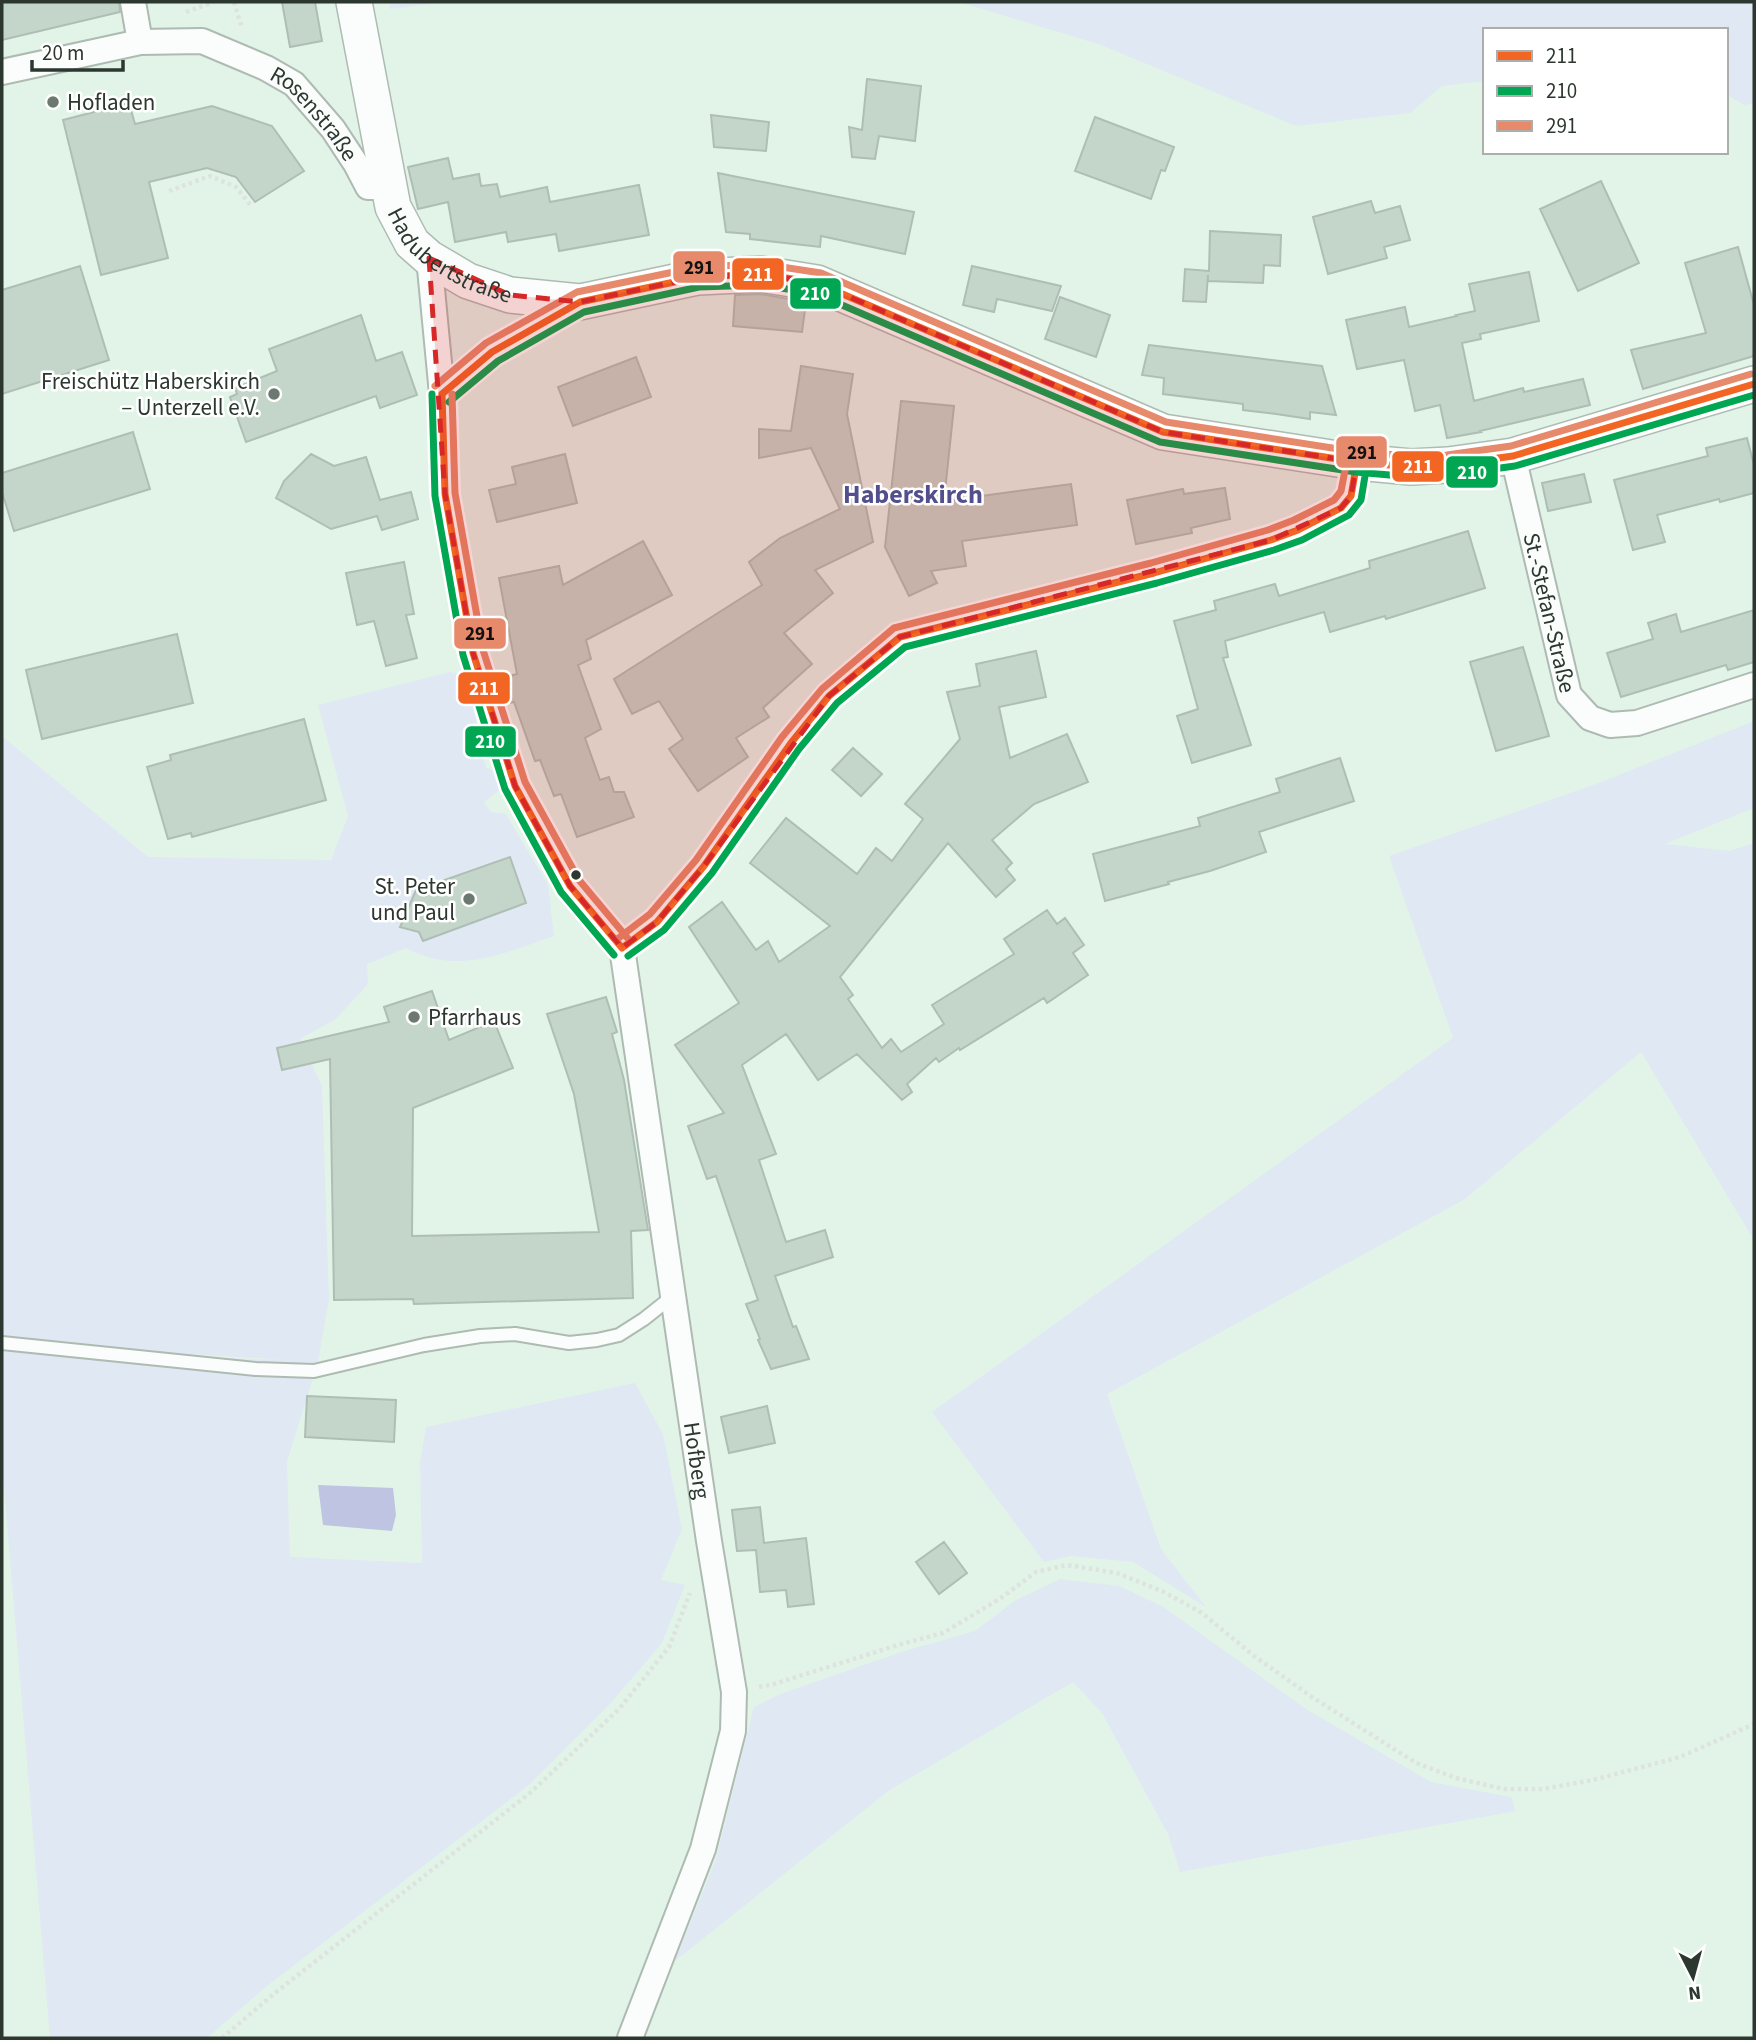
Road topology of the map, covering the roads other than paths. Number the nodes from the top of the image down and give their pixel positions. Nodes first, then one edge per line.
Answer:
1 (133, 2) edge
2 (354, 2) edge
3 (139, 42) junction
4 (2, 72) edge
5 (389, 187) junction
6 (429, 258) junction
7 (580, 302) junction
8 (1754, 384) edge
9 (442, 394) junction
10 (1513, 456) junction
11 (1357, 462) junction
12 (1754, 685) edge
13 (622, 948) junction
14 (673, 1296) junction
15 (2, 1343) edge
16 (630, 2038) edge

1 - 3 street
2 - 5 street, Hadubertstraße
3 - 4 street, Rosenstraße
3 - 5 street, Rosenstraße
5 - 6 street, Hadubertstraße
6 - 7 street, Hadubertstraße
6 - 9 street
7 - 9 lane
7 - 11 street, Hadubertstraße
8 - 10 street
9 - 13 street
10 - 11 street
10 - 12 street, St.-Stefan-Straße
11 - 13 street
13 - 14 street, Hofberg
14 - 15 lane
14 - 16 street, Hofberg

